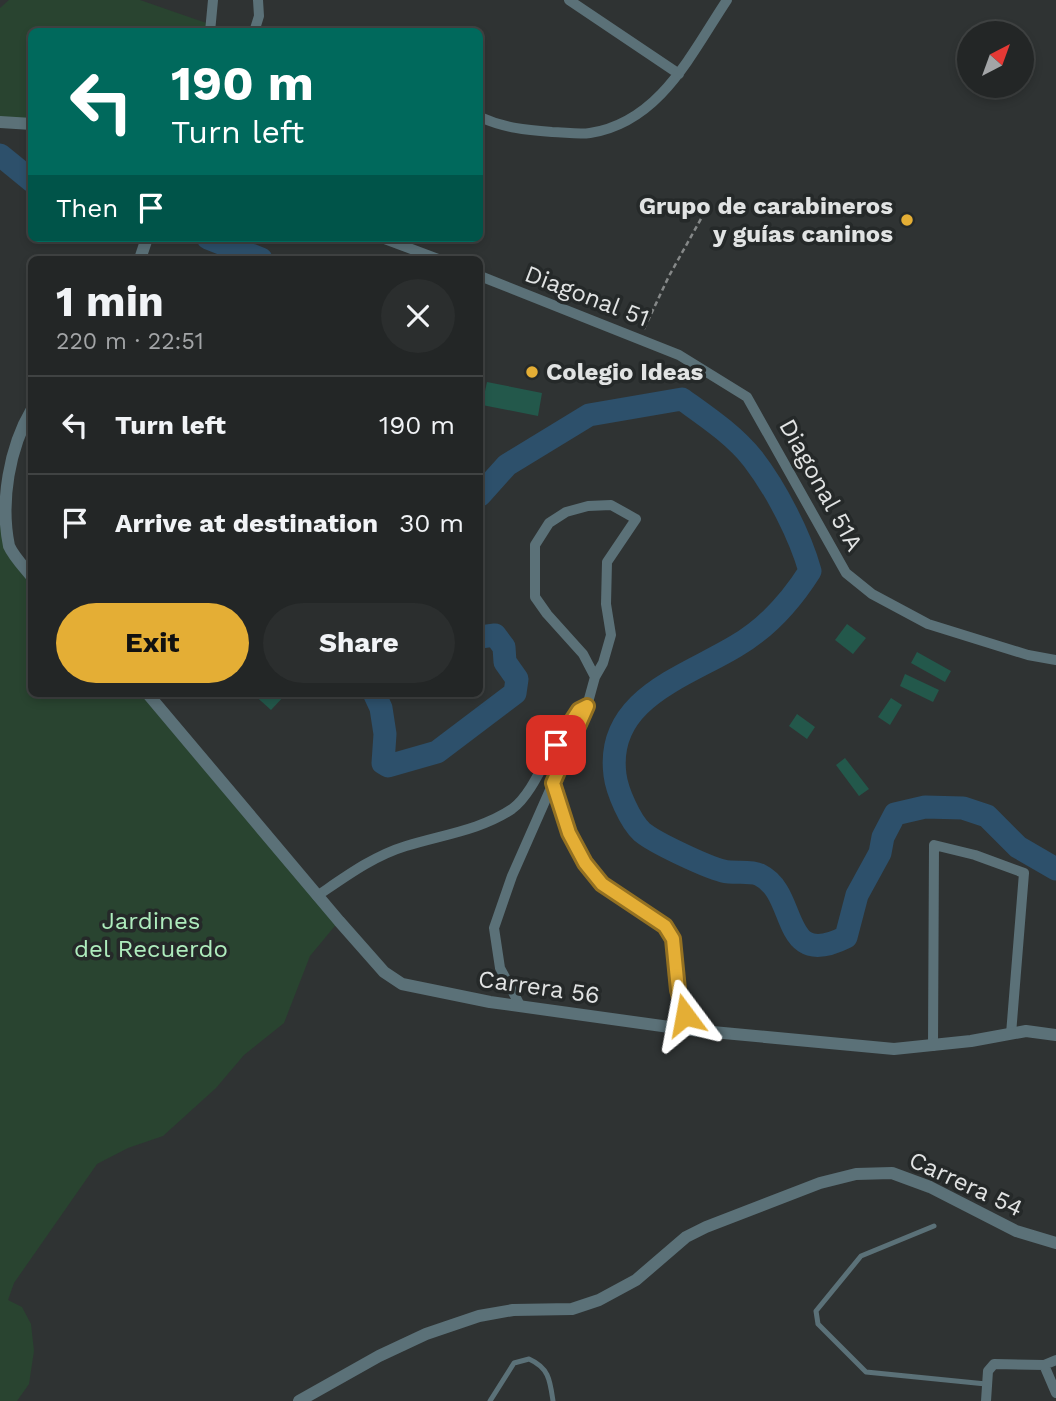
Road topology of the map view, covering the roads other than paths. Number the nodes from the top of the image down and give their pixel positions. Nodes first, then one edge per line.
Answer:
1 (214, 0) edge
2 (258, 0) edge
3 (569, 0) edge
4 (727, 0) edge
5 (210, 28) edge
6 (255, 28) edge
7 (679, 74) junction
8 (483, 118) edge
9 (0, 122) edge
10 (28, 124) edge
11 (393, 242) edge
12 (430, 256) edge
13 (483, 277) edge
14 (679, 355) joint
15 (28, 416) edge
16 (28, 572) edge
17 (1056, 660) edge
18 (595, 677) junction
19 (150, 697) edge
20 (587, 706) junction
21 (553, 783) junction
22 (317, 896) junction
23 (521, 1007) junction
24 (691, 1030) junction
25 (1011, 1034) junction
26 (1056, 1035) edge
27 (933, 1046) junction
28 (934, 1226) dead end
29 (1056, 1243) edge
30 (1056, 1360) edge
31 (1044, 1365) junction
32 (986, 1384) junction
33 (1056, 1393) edge
34 (299, 1401) edge
35 (490, 1401) edge
36 (553, 1401) edge
37 (986, 1401) edge

1 - 5 street
2 - 6 street
3 - 7 street
4 - 7 street
7 - 8 street
9 - 10 street
11 - 12 street
13 - 14 street, Diagonal 51
14 - 17 street, Diagonal 51A
15 - 16 street
18 - 18 street
18 - 20 street
19 - 22 street, Carrera 56
20 - 21 street
20 - 22 street
21 - 23 street
21 - 24 street
22 - 23 street, Carrera 56
23 - 24 street, Carrera 56
24 - 27 street, Carrera 56
25 - 26 street, Carrera 56
25 - 27 street, Carrera 56
25 - 27 street
28 - 32 lane
29 - 34 street, Carrera 54
30 - 31 street
31 - 32 street
31 - 33 street
32 - 37 street
35 - 36 lane

